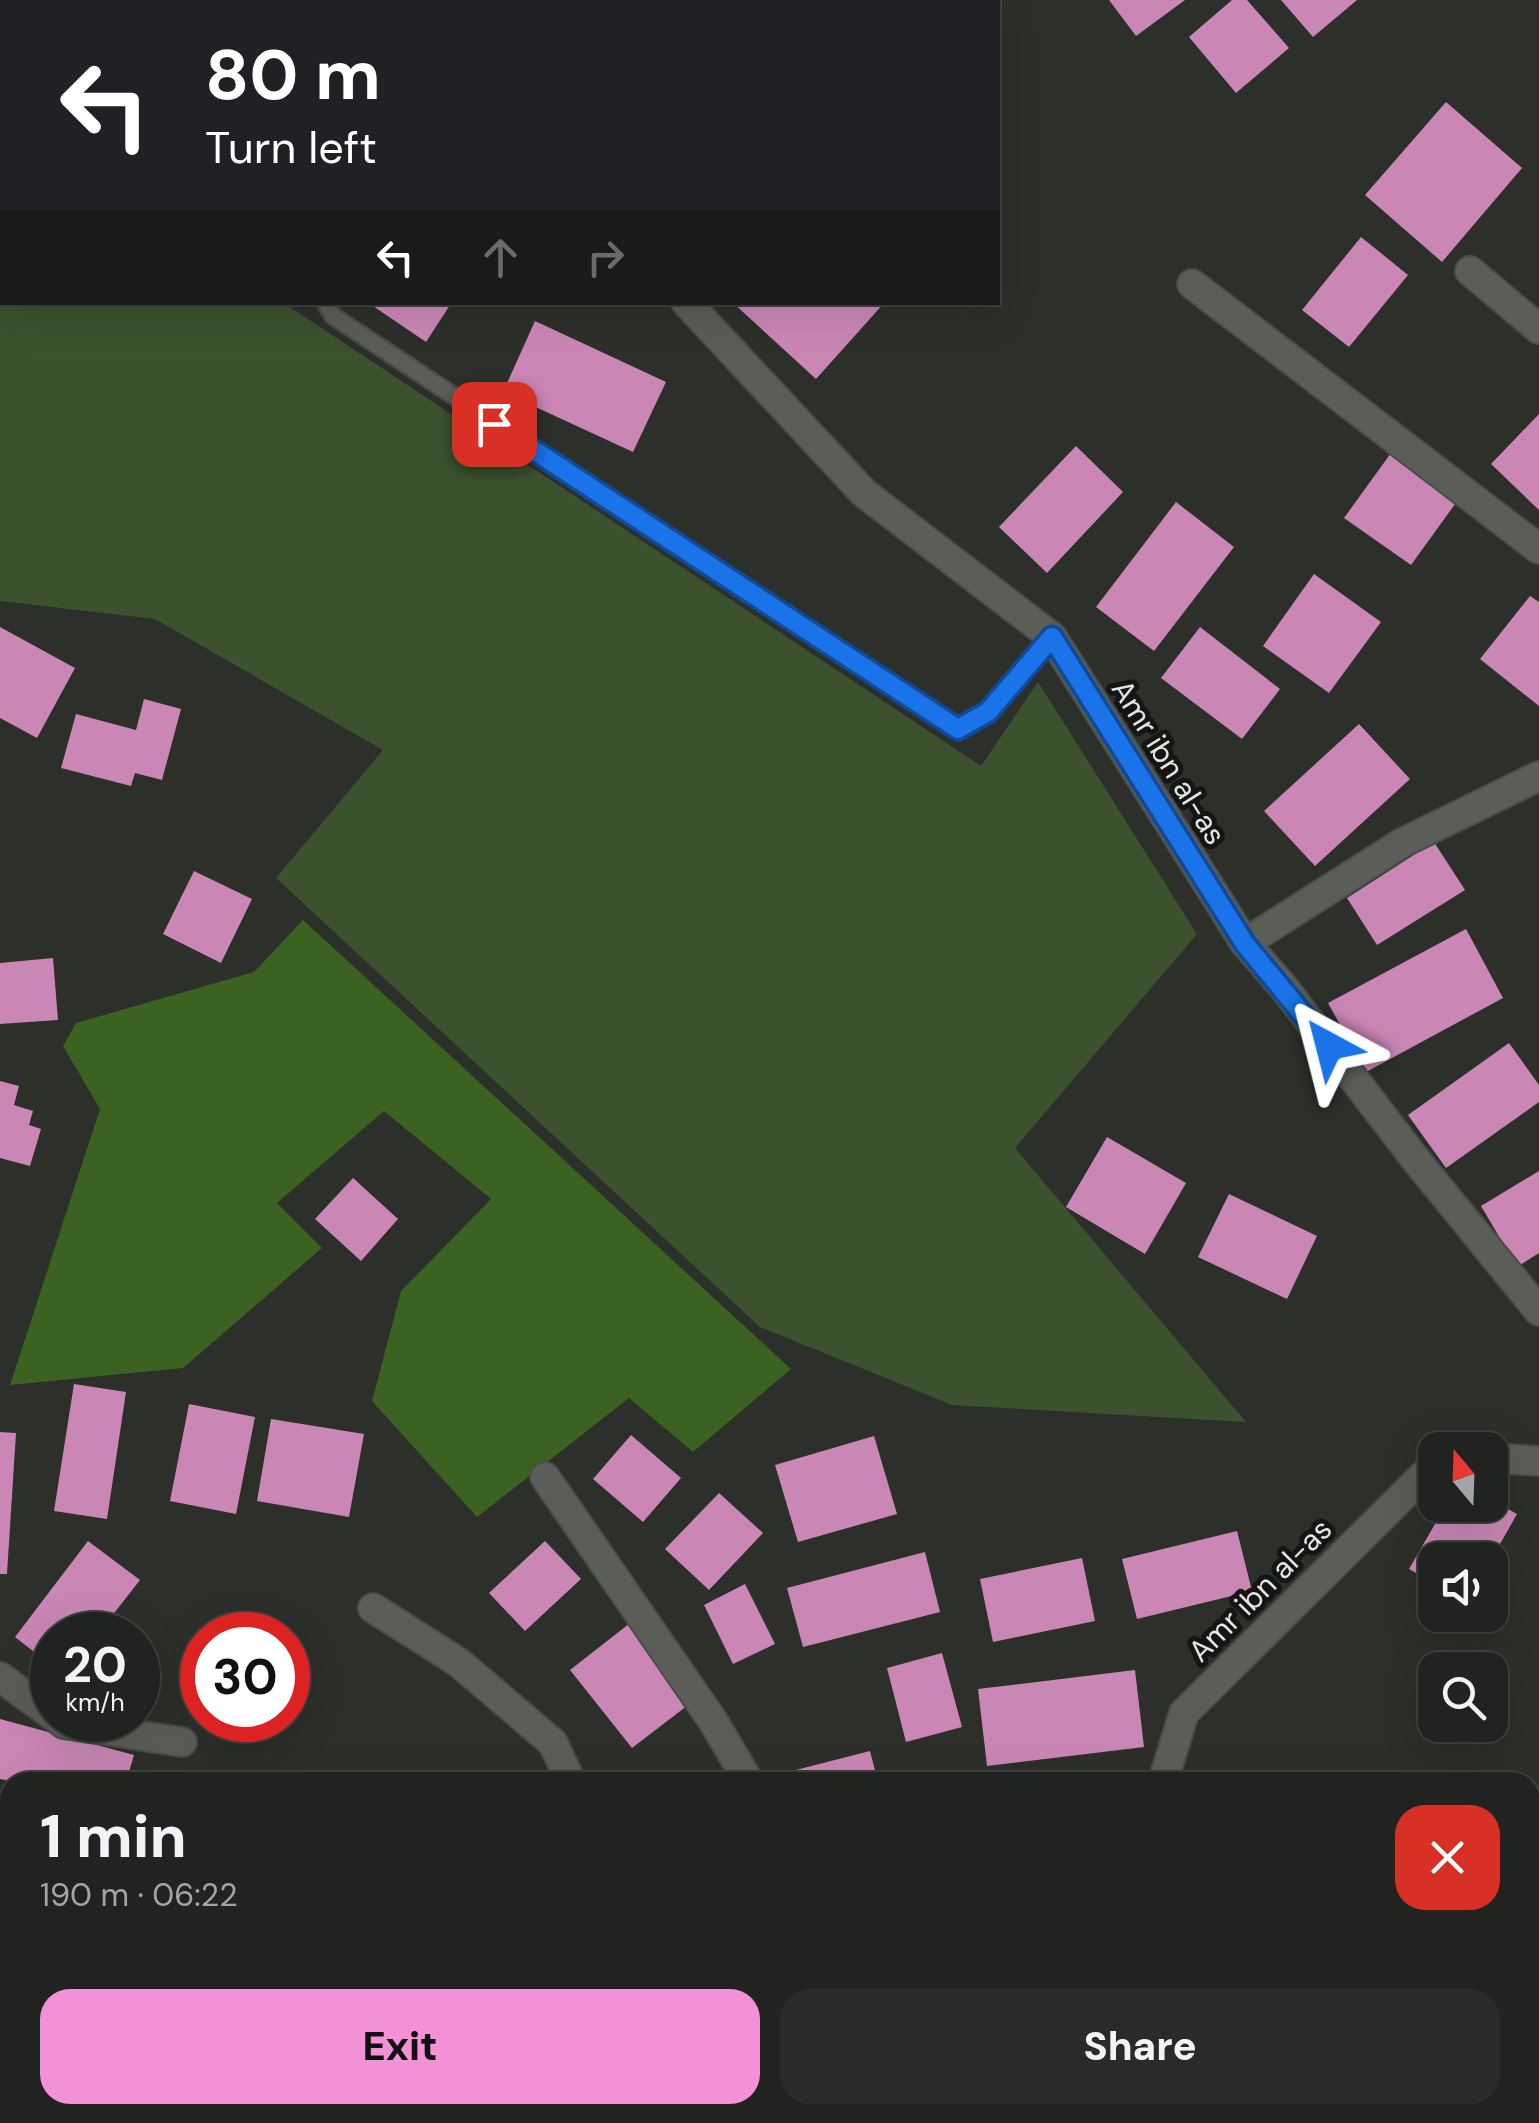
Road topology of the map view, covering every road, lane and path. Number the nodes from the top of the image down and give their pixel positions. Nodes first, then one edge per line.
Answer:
1 (1470, 271) dead end
2 (1192, 284) dead end
3 (327, 305) edge
4 (689, 305) edge
5 (1539, 329) edge
6 (1539, 549) edge
7 (1052, 637) junction
8 (1539, 776) edge
9 (1245, 944) junction
10 (1539, 1311) edge
11 (1508, 1459) edge
12 (1539, 1462) edge
13 (545, 1476) dead end
14 (1418, 1481) edge
15 (373, 1608) dead end
16 (0, 1677) edge
17 (30, 1699) edge
18 (566, 1772) edge
19 (743, 1772) edge
20 (1166, 1772) edge

1 - 5 street
2 - 6 street
3 - 7 lane
4 - 7 street, Amr ibn al-as
7 - 9 street, Amr ibn al-as
8 - 9 street
9 - 10 street, Amr ibn al-as
11 - 12 street
13 - 19 street
14 - 20 street, Amr ibn al-as
15 - 18 street
16 - 17 street

